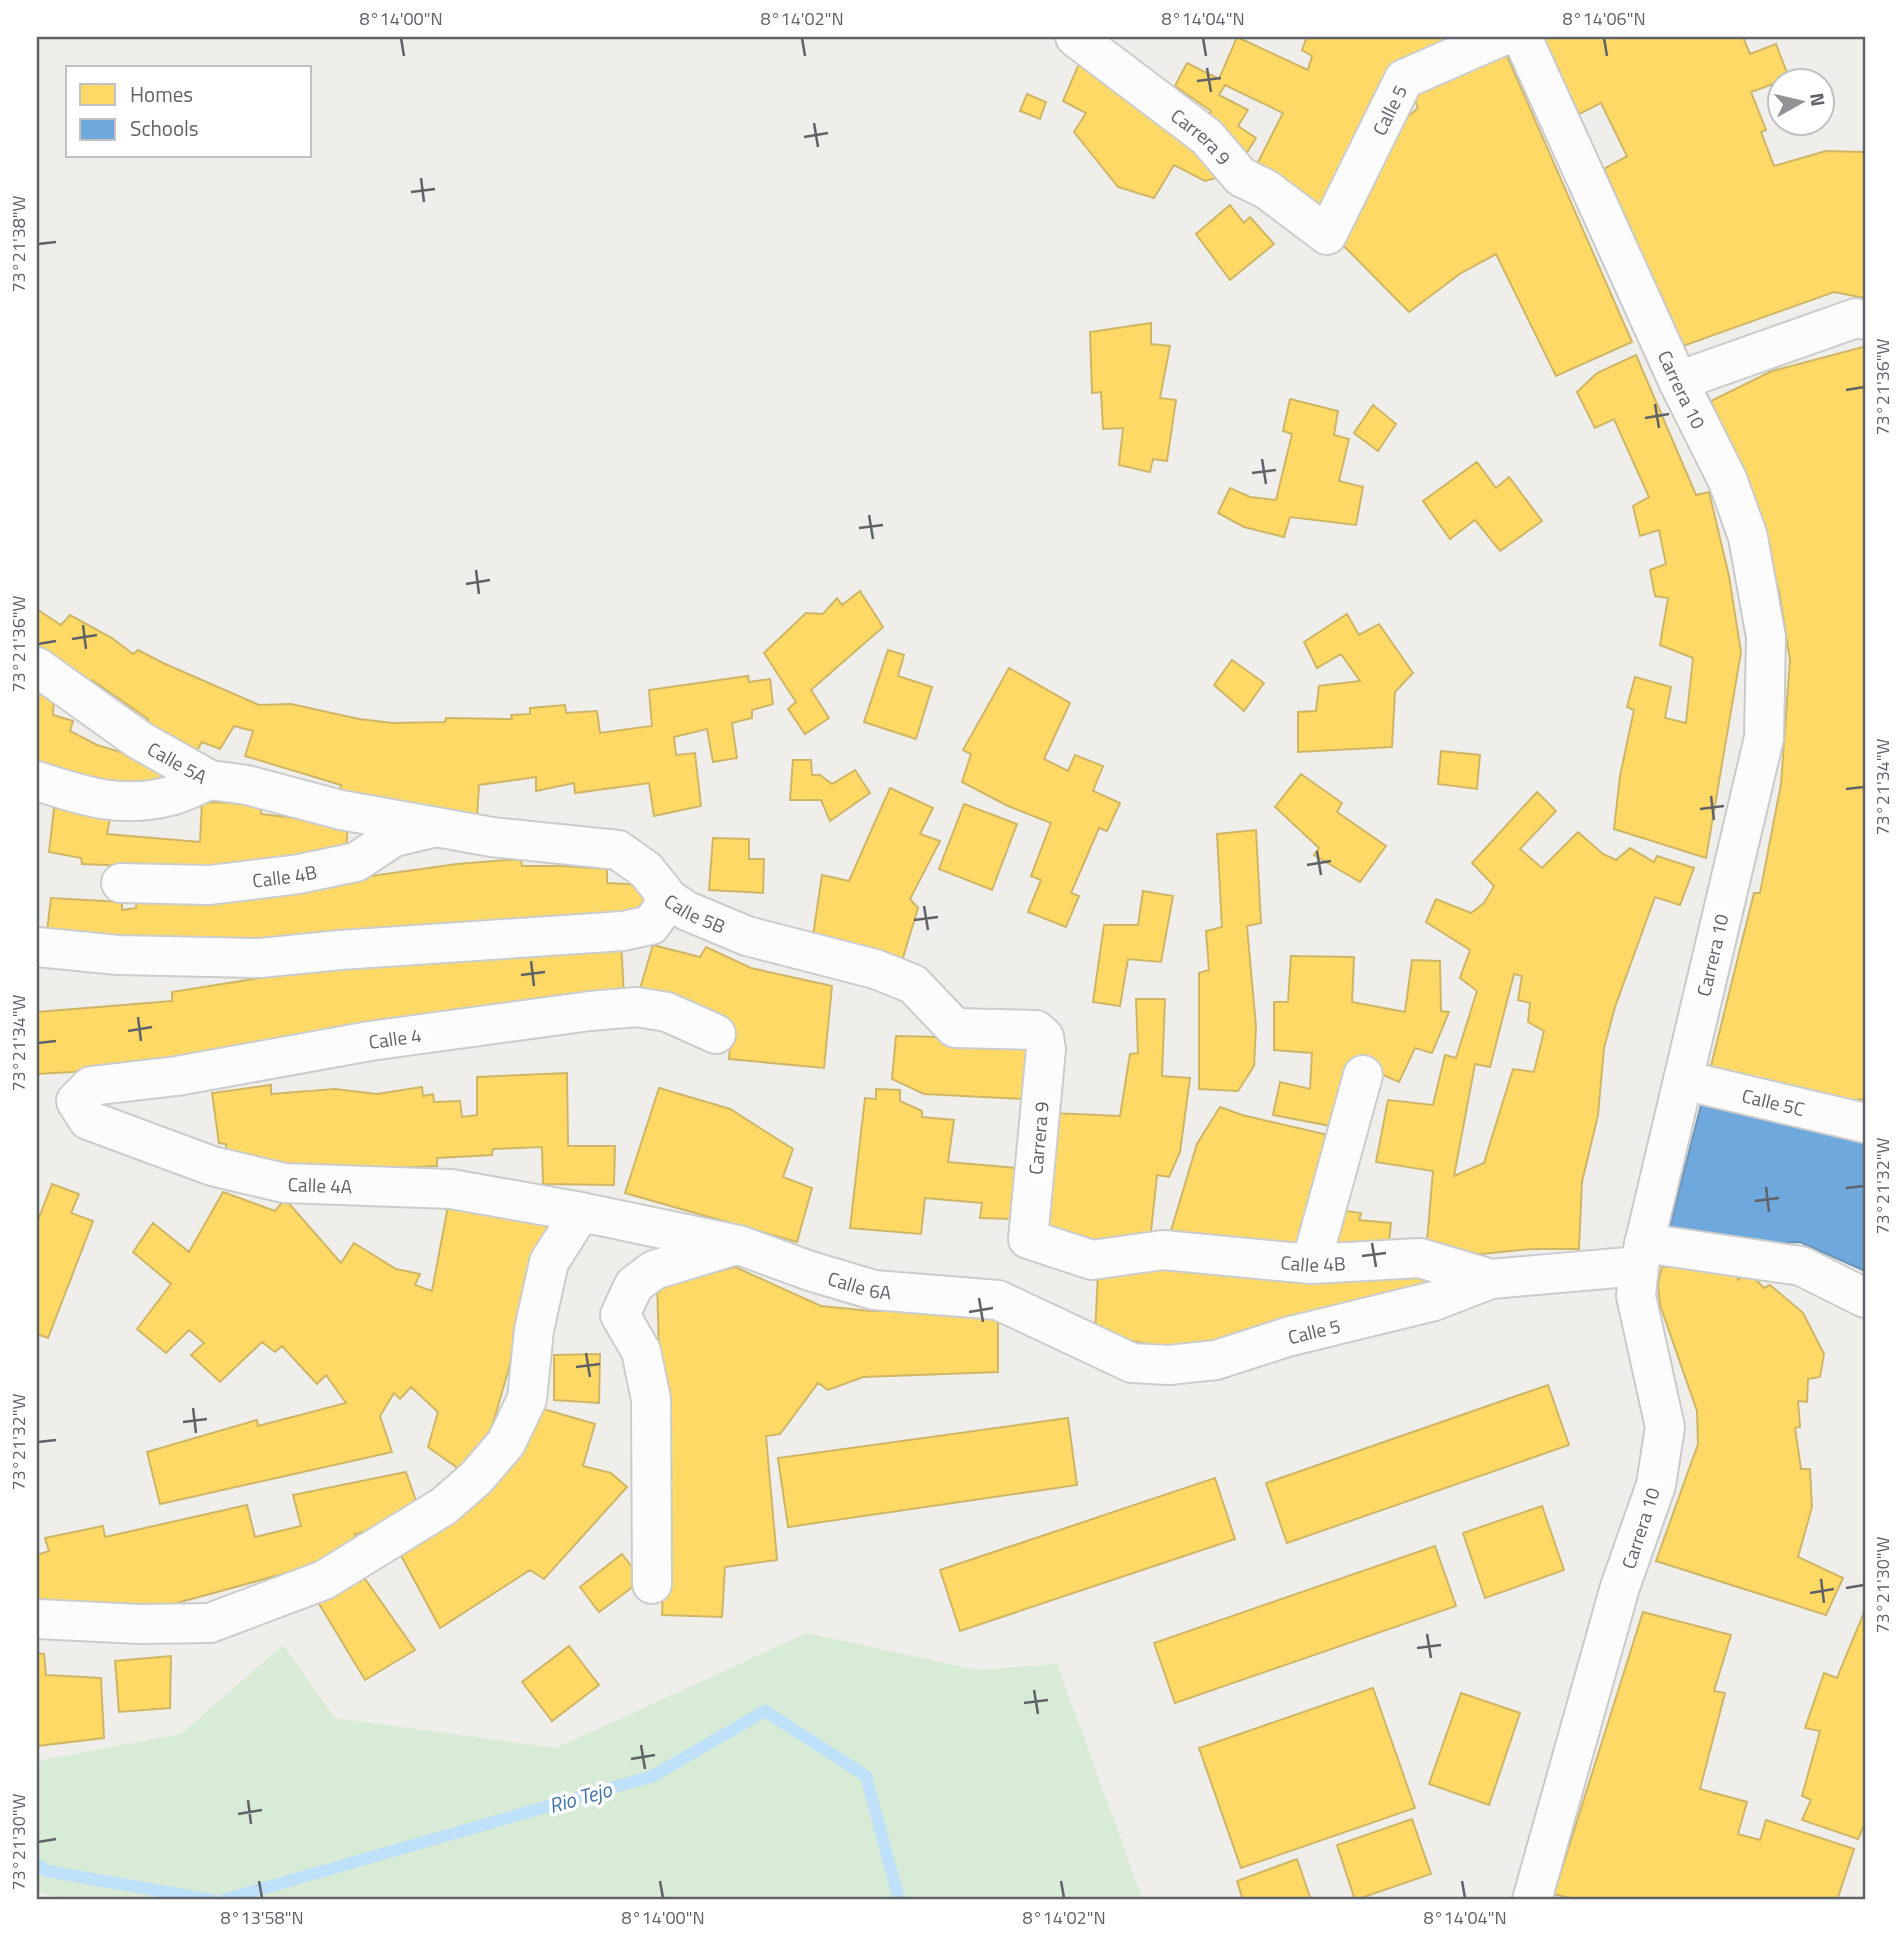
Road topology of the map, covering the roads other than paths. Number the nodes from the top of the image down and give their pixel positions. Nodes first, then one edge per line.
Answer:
1 (1075, 37) edge
2 (1500, 37) edge
3 (1522, 37) edge
4 (1327, 235) joint
5 (1865, 320) edge
6 (1678, 381) junction
7 (37, 667) edge
8 (210, 780) junction
9 (37, 781) edge
10 (341, 810) joint
11 (438, 827) junction
12 (121, 883) dead end
13 (669, 899) junction
14 (37, 947) edge
15 (716, 1034) dead end
16 (1044, 1037) joint
17 (1363, 1075) dead end
18 (1683, 1080) junction
19 (76, 1101) joint
20 (1865, 1123) edge
21 (581, 1212) junction
22 (1028, 1239) joint
23 (739, 1245) junction
24 (1642, 1254) junction
25 (1311, 1264) junction
26 (1491, 1279) junction
27 (1865, 1298) edge
28 (1132, 1363) joint
29 (652, 1584) dead end
30 (37, 1619) edge
31 (1532, 1900) edge

1 - 4 street, Carrera 9
2 - 4 street, Calle 5
3 - 6 street, Carrera 10
5 - 6 street
6 - 18 street, Carrera 10
7 - 8 street, Calle 5A
8 - 9 street
8 - 10 street, Calle 5A
10 - 11 street, Calle 5B
11 - 12 street, Calle 4B
11 - 13 street, Calle 5B
13 - 14 street
13 - 16 street, Calle 5B
15 - 19 street, Calle 4
16 - 22 street, Carrera 9
17 - 25 street
18 - 20 street, Calle 5C
18 - 24 street, Carrera 10
19 - 21 street, Calle 4A
21 - 23 street, Calle 6A
21 - 30 street
22 - 25 street, Calle 4B
23 - 28 street, Calle 6A
23 - 29 street
24 - 26 street, Calle 4B
24 - 27 street, Calle 4B
24 - 31 street, Carrera 10
25 - 26 street, Calle 4B
26 - 28 street, Calle 5

